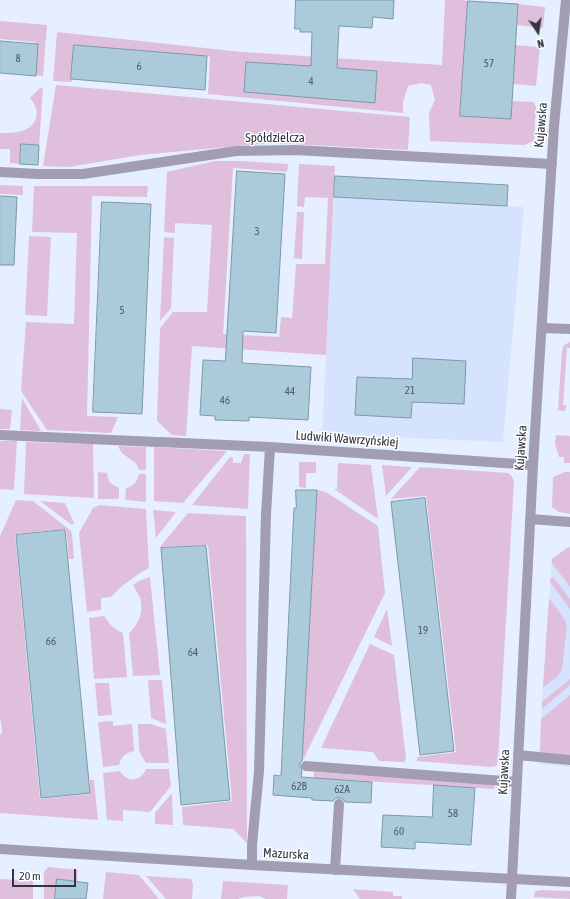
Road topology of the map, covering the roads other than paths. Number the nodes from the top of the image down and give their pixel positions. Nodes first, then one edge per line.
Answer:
1 (566, 0) edge
2 (552, 164) junction
3 (0, 172) edge
4 (542, 328) junction
5 (570, 329) edge
6 (0, 435) edge
7 (270, 447) junction
8 (533, 465) junction
9 (530, 519) junction
10 (570, 522) edge
11 (518, 755) junction
12 (570, 760) edge
13 (306, 766) dead end
14 (517, 782) junction
15 (339, 804) dead end
16 (0, 849) edge
17 (252, 865) junction
18 (335, 870) junction
19 (512, 879) junction
20 (570, 882) edge
21 (511, 899) edge

1 - 2 street, Kujawska
2 - 3 street, Spółdzielcza
2 - 4 street, Kujawska
4 - 5 street
4 - 8 street, Kujawska
6 - 7 street, Ludwiki Wawrzyńskiej
7 - 8 street, Ludwiki Wawrzyńskiej
7 - 17 street
8 - 9 street, Kujawska
9 - 10 street
9 - 11 street, Kujawska
11 - 12 street
11 - 14 street, Kujawska
13 - 14 street
14 - 19 street, Kujawska
15 - 18 street
16 - 17 street, Mazurska
17 - 18 street, Mazurska
18 - 19 street, Mazurska
19 - 20 street, Mazurska
19 - 21 street, Kujawska

